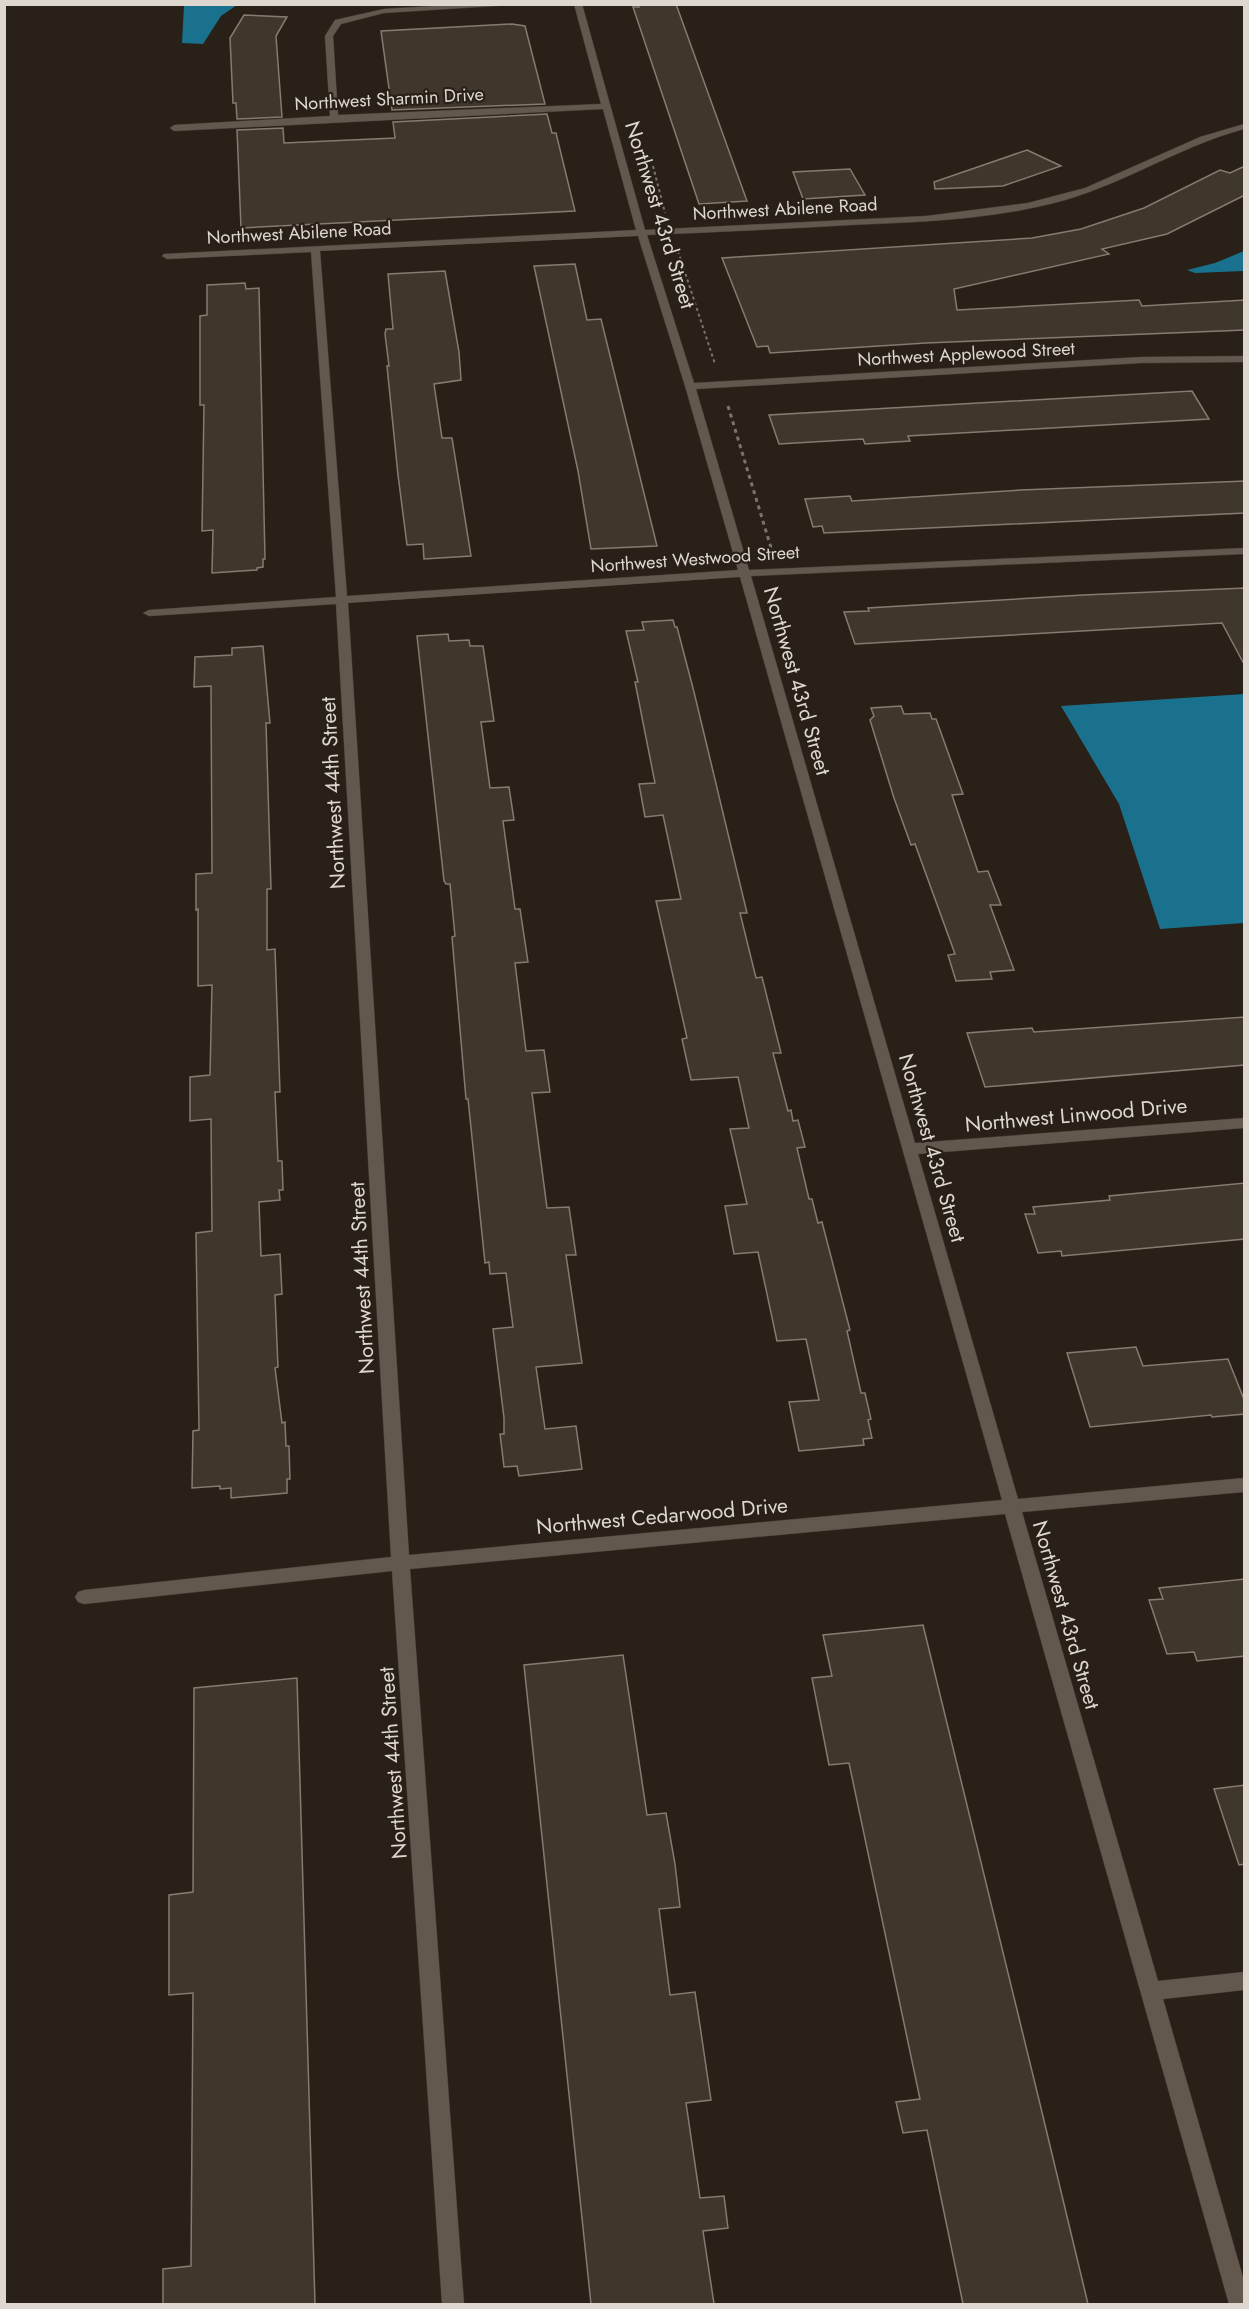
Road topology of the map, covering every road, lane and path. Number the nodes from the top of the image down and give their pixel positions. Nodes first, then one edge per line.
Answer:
1 (523, 4) edge
2 (578, 4) edge
3 (606, 106) junction
4 (334, 118) junction
5 (1245, 126) edge
6 (174, 128) dead end
7 (641, 232) junction
8 (315, 249) junction
9 (167, 256) dead end
10 (1245, 359) edge
11 (690, 386) junction
12 (1245, 551) edge
13 (744, 574) junction
14 (342, 599) junction
15 (149, 613) dead end
16 (1245, 1123) edge
17 (910, 1149) junction
18 (1245, 1485) edge
19 (1013, 1506) junction
20 (400, 1564) junction
21 (84, 1598) dead end
22 (1245, 1981) edge
23 (1152, 1991) junction
24 (453, 2304) edge
25 (1240, 2304) edge

1 - 4 street
2 - 3 street, Northwest 43rd Street
3 - 4 street, Northwest Sharmin Drive
3 - 7 street, Northwest 43rd Street
4 - 6 street, Northwest Sharmin Drive
5 - 7 street, Northwest Abilene Road
7 - 8 street, Northwest Abilene Road
7 - 11 street, Northwest 43rd Street
8 - 9 street, Northwest Abilene Road
8 - 14 street, Northwest 44th Street
10 - 11 street, Northwest Applewood Street
11 - 13 street, Northwest 43rd Street
12 - 13 street, Northwest Westwood Street
13 - 14 street, Northwest Westwood Street
13 - 17 street, Northwest 43rd Street
14 - 15 street, Northwest Westwood Street
14 - 20 street, Northwest 44th Street
16 - 17 street, Northwest Linwood Drive
17 - 19 street, Northwest 43rd Street
18 - 19 street, Northwest Cedarwood Drive
19 - 20 street, Northwest Cedarwood Drive
19 - 23 street, Northwest 43rd Street
20 - 21 street, Northwest Cedarwood Drive
20 - 24 street, Northwest 44th Street
22 - 23 street
23 - 25 street, Northwest 43rd Street

